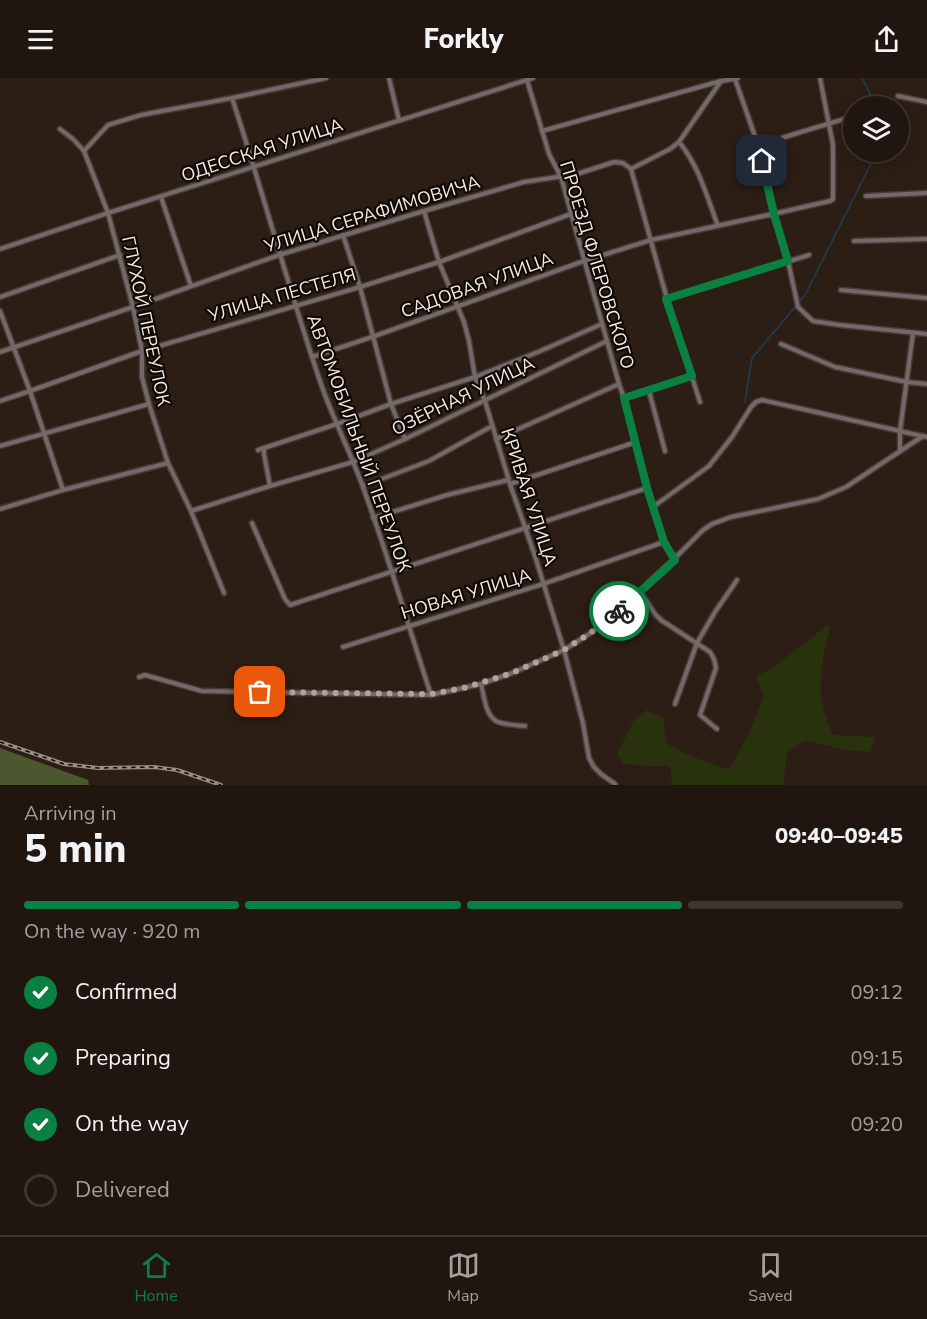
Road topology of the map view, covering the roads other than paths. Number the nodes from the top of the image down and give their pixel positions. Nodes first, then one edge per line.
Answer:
1 (326, 78) edge
2 (389, 78) edge
3 (533, 78) edge
4 (820, 78) edge
5 (737, 79) edge
6 (527, 80) junction
7 (721, 81) junction
8 (232, 98) junction
9 (909, 98) edge
10 (927, 102) edge
11 (843, 119) edge
12 (399, 120) junction
13 (830, 123) junction
14 (60, 129) dead end
15 (542, 131) junction
16 (678, 142) junction
17 (758, 145) junction
18 (84, 151) junction
19 (254, 166) junction
20 (631, 169) junction
21 (561, 177) junction
22 (927, 193) edge
23 (866, 196) dead end
24 (161, 197) junction
25 (424, 211) junction
26 (108, 213) junction
27 (571, 214) junction
28 (774, 214) junction
29 (718, 226) junction
30 (343, 235) junction
31 (927, 239) edge
32 (651, 240) junction
33 (854, 241) dead end
34 (0, 249) edge
35 (120, 255) junction
36 (279, 255) junction
37 (809, 255) dead end
38 (584, 261) junction
39 (788, 261) junction
40 (439, 262) junction
41 (191, 286) junction
42 (360, 287) junction
43 (841, 290) dead end
44 (0, 297) edge
45 (927, 298) edge
46 (666, 299) junction
47 (295, 305) junction
48 (457, 306) junction
49 (133, 307) junction
50 (0, 311) edge
51 (602, 324) junction
52 (913, 333) junction
53 (927, 334) edge
54 (372, 337) junction
55 (607, 341) junction
56 (781, 344) dead end
57 (14, 347) junction
58 (141, 351) junction
59 (0, 352) edge
60 (312, 357) junction
61 (475, 376) junction
62 (692, 376) junction
63 (907, 382) junction
64 (619, 384) junction
65 (927, 384) edge
66 (30, 391) junction
67 (649, 391) junction
68 (624, 398) junction
69 (0, 401) edge
70 (485, 401) junction
71 (700, 402) dead end
72 (149, 404) junction
73 (391, 404) junction
74 (337, 424) junction
75 (492, 426) junction
76 (900, 431) junction
77 (45, 434) junction
78 (925, 436) edge
79 (405, 440) junction
80 (496, 440) junction
81 (636, 442) junction
82 (0, 446) edge
83 (264, 448) junction
84 (258, 450) dead end
85 (665, 451) dead end
86 (900, 451) junction
87 (353, 462) junction
88 (168, 463) junction
89 (509, 482) junction
90 (270, 486) junction
91 (363, 486) junction
92 (647, 488) junction
93 (63, 490) junction
94 (653, 507) junction
95 (0, 509) edge
96 (191, 511) junction
97 (373, 518) junction
98 (252, 523) dead end
99 (525, 529) junction
100 (664, 542) junction
101 (675, 560) junction
102 (392, 571) junction
103 (738, 580) dead end
104 (543, 584) junction
105 (640, 591) junction
106 (224, 593) dead end
107 (409, 626) junction
108 (697, 643) junction
109 (343, 647) dead end
110 (564, 650) junction
111 (139, 677) dead end
112 (481, 684) junction
113 (431, 694) junction
114 (675, 704) dead end
115 (525, 726) dead end
116 (717, 729) dead end
117 (615, 784) edge

1 - 8 street
2 - 12 street
3 - 6 street, ОДЕССКАЯ УЛИЦА
4 - 13 street
5 - 7 street
5 - 17 street
6 - 12 street, ОДЕССКАЯ УЛИЦА
6 - 15 street, ПРОЕЗД ФЛЕРОВСКОГО
7 - 15 street
7 - 16 street
8 - 18 street
8 - 19 street, АВТОМОБИЛЬНЫЙ ПЕРЕУЛОК
9 - 10 street
11 - 13 street
12 - 19 street, ОДЕССКАЯ УЛИЦА
13 - 17 street
13 - 28 street, САДОВАЯ УЛИЦА
14 - 18 street, ГЛУХОЙ ПЕРЕУЛОК
15 - 21 street, ПРОЕЗД ФЛЕРОВСКОГО
16 - 20 street
16 - 29 street
17 - 28 street
18 - 26 street, ГЛУХОЙ ПЕРЕУЛОК
19 - 24 street, ОДЕССКАЯ УЛИЦА
19 - 36 street, АВТОМОБИЛЬНЫЙ ПЕРЕУЛОК
20 - 21 street, УЛИЦА СЕРАФИМОВИЧА
20 - 32 street
21 - 25 street, УЛИЦА СЕРАФИМОВИЧА
21 - 27 street, ПРОЕЗД ФЛЕРОВСКОГО
22 - 23 street
24 - 26 street, ОДЕССКАЯ УЛИЦА
24 - 41 street
25 - 30 street, УЛИЦА СЕРАФИМОВИЧА
25 - 40 street, КРИВАЯ УЛИЦА
26 - 34 street, ОДЕССКАЯ УЛИЦА
26 - 35 street, ГЛУХОЙ ПЕРЕУЛОК
27 - 38 street, ПРОЕЗД ФЛЕРОВСКОГО
27 - 40 street, УЛИЦА ПЕСТЕЛЯ
28 - 29 street, САДОВАЯ УЛИЦА
28 - 39 street
29 - 32 street, САДОВАЯ УЛИЦА
30 - 36 street, УЛИЦА СЕРАФИМОВИЧА
30 - 42 street
31 - 33 street
32 - 38 street, САДОВАЯ УЛИЦА
32 - 46 street
35 - 44 street
35 - 49 street, ГЛУХОЙ ПЕРЕУЛОК
36 - 41 street, УЛИЦА СЕРАФИМОВИЧА
36 - 47 street, АВТОМОБИЛЬНЫЙ ПЕРЕУЛОК
37 - 39 street
38 - 48 street, САДОВАЯ УЛИЦА
38 - 51 street, ПРОЕЗД ФЛЕРОВСКОГО
39 - 46 street
39 - 52 street
40 - 42 street, УЛИЦА ПЕСТЕЛЯ
40 - 48 street, КРИВАЯ УЛИЦА
41 - 49 street, УЛИЦА СЕРАФИМОВИЧА
42 - 47 street, УЛИЦА ПЕСТЕЛЯ
42 - 54 street
43 - 45 street
46 - 62 street
47 - 58 street, УЛИЦА ПЕСТЕЛЯ
47 - 60 street, АВТОМОБИЛЬНЫЙ ПЕРЕУЛОК
48 - 54 street, САДОВАЯ УЛИЦА
48 - 61 street, КРИВАЯ УЛИЦА
49 - 57 street, УЛИЦА СЕРАФИМОВИЧА
49 - 58 street, ГЛУХОЙ ПЕРЕУЛОК
50 - 57 street
51 - 55 street, ПРОЕЗД ФЛЕРОВСКОГО
51 - 61 street
52 - 53 street
52 - 63 street
54 - 60 street, САДОВАЯ УЛИЦА
54 - 73 street
55 - 64 street, ПРОЕЗД ФЛЕРОВСКОГО
55 - 70 street, ОЗЁРНАЯ УЛИЦА
56 - 63 street
57 - 59 street, УЛИЦА СЕРАФИМОВИЧА
57 - 66 street
58 - 66 street, УЛИЦА ПЕСТЕЛЯ
58 - 72 street, ГЛУХОЙ ПЕРЕУЛОК
60 - 74 street, АВТОМОБИЛЬНЫЙ ПЕРЕУЛОК
61 - 70 street, КРИВАЯ УЛИЦА
61 - 73 street
62 - 67 street
62 - 71 street
63 - 65 street
63 - 76 street
64 - 68 street, ПРОЕЗД ФЛЕРОВСКОГО
64 - 80 street
66 - 69 street, УЛИЦА ПЕСТЕЛЯ
66 - 77 street
67 - 68 street
67 - 85 street
68 - 81 street, ПРОЕЗД ФЛЕРОВСКОГО
70 - 75 street, КРИВАЯ УЛИЦА
70 - 79 street, ОЗЁРНАЯ УЛИЦА
72 - 77 street
72 - 88 street, ГЛУХОЙ ПЕРЕУЛОК
73 - 74 street
73 - 79 street
74 - 83 street
74 - 87 street, АВТОМОБИЛЬНЫЙ ПЕРЕУЛОК
75 - 80 street, КРИВАЯ УЛИЦА
75 - 91 street
76 - 78 street
76 - 86 street
76 - 94 street
77 - 82 street
77 - 93 street
78 - 86 street
79 - 87 street, ОЗЁРНАЯ УЛИЦА
80 - 89 street, КРИВАЯ УЛИЦА
81 - 89 street
81 - 92 street, ПРОЕЗД ФЛЕРОВСКОГО
83 - 84 street
83 - 90 street
86 - 101 street
87 - 90 street, ОЗЁРНАЯ УЛИЦА
87 - 91 street, АВТОМОБИЛЬНЫЙ ПЕРЕУЛОК
88 - 93 street
88 - 96 street, ГЛУХОЙ ПЕРЕУЛОК
89 - 97 street
89 - 99 street, КРИВАЯ УЛИЦА
90 - 96 street, ОЗЁРНАЯ УЛИЦА
91 - 97 street, АВТОМОБИЛЬНЫЙ ПЕРЕУЛОК
92 - 94 street, ПРОЕЗД ФЛЕРОВСКОГО
92 - 99 street
93 - 95 street
94 - 100 street, ПРОЕЗД ФЛЕРОВСКОГО
96 - 106 street, ГЛУХОЙ ПЕРЕУЛОК
97 - 102 street, АВТОМОБИЛЬНЫЙ ПЕРЕУЛОК
98 - 102 street
99 - 102 street
99 - 104 street, КРИВАЯ УЛИЦА
100 - 101 street, ПРОЕЗД ФЛЕРОВСКОГО
100 - 104 street, НОВАЯ УЛИЦА
101 - 105 street
102 - 107 street, АВТОМОБИЛЬНЫЙ ПЕРЕУЛОК
103 - 108 street
104 - 107 street, НОВАЯ УЛИЦА
104 - 110 street, КРИВАЯ УЛИЦА
105 - 108 street
105 - 110 street
107 - 109 street, НОВАЯ УЛИЦА
107 - 113 street, АВТОМОБИЛЬНЫЙ ПЕРЕУЛОК
108 - 114 street
108 - 116 street
110 - 112 street
110 - 117 street, КРИВАЯ УЛИЦА
111 - 113 street
112 - 113 street
112 - 115 street

